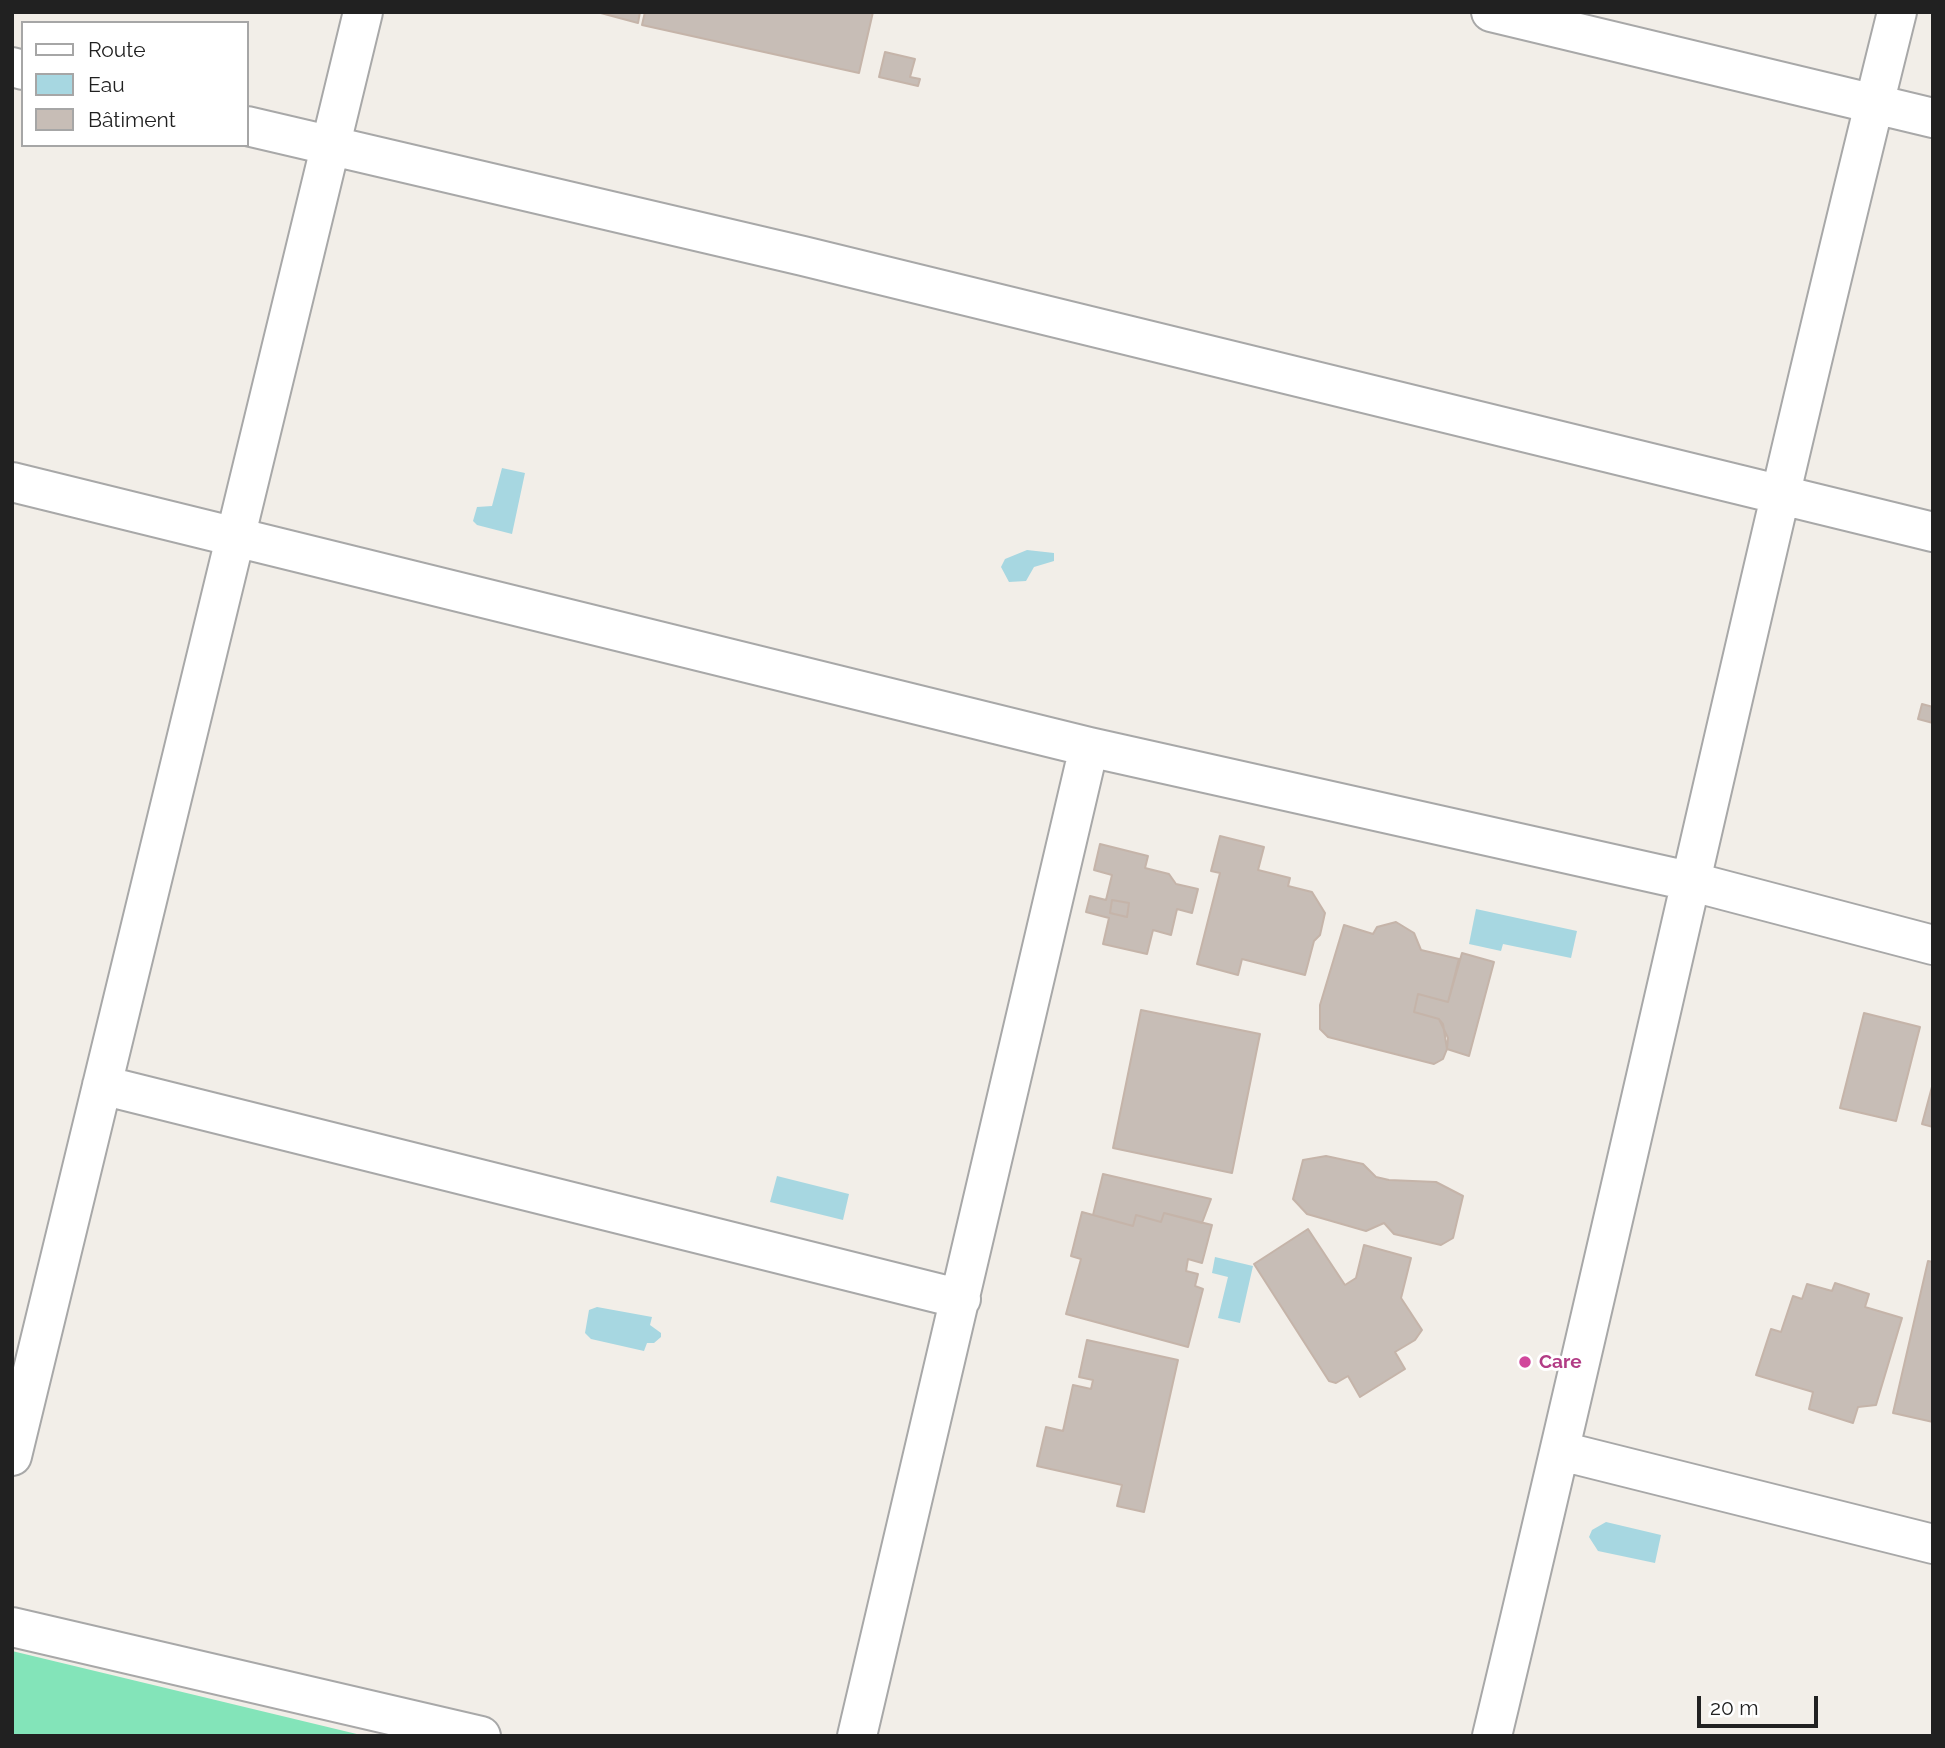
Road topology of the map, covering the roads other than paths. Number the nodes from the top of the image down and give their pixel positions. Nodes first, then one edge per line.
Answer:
1 (363, 12) edge
2 (1491, 12) edge
3 (1896, 12) edge
4 (1874, 103) junction
5 (1933, 118) edge
6 (248, 126) edge
7 (330, 148) junction
8 (12, 482) edge
9 (1779, 495) junction
10 (1933, 532) edge
11 (238, 535) junction
12 (1089, 747) junction
13 (1689, 881) junction
14 (1933, 945) edge
15 (102, 1085) junction
16 (961, 1299) junction
17 (1561, 1451) junction
18 (12, 1456) edge
19 (1933, 1544) edge
20 (12, 1627) edge
21 (413, 1727) edge
22 (481, 1736) edge
23 (857, 1736) edge
24 (1492, 1736) edge

1 - 7 street
2 - 4 street
3 - 4 street
4 - 5 street
4 - 9 street
6 - 7 street
7 - 9 street
7 - 11 street
8 - 11 street
9 - 10 street
9 - 13 street
11 - 12 street
11 - 15 street
12 - 13 street
12 - 16 street
13 - 14 street
13 - 17 street
15 - 16 street
15 - 18 street
16 - 23 street
17 - 19 street
17 - 24 street
20 - 21 street
21 - 22 street

